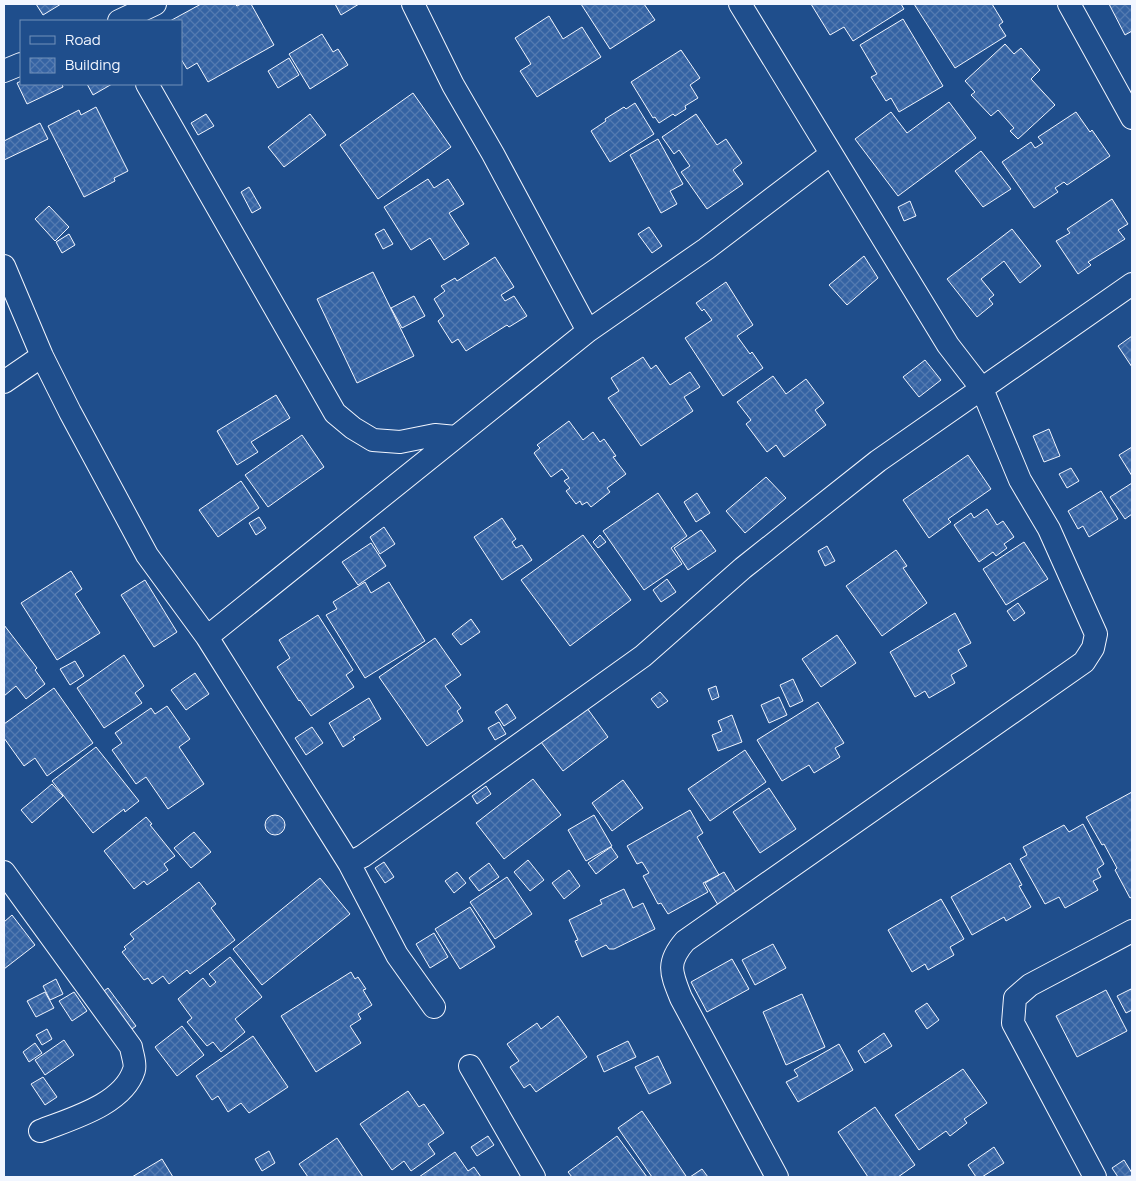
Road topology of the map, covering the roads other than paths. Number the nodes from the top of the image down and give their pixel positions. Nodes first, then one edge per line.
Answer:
1 (155, 4) edge
2 (412, 4) edge
3 (740, 4) edge
4 (1068, 4) edge
5 (121, 20) edge
6 (20, 64) edge
7 (4, 71) edge
8 (148, 85) edge
9 (1132, 118) edge
10 (831, 154) junction
11 (4, 266) edge
12 (1132, 284) edge
13 (588, 331) junction
14 (42, 356) junction
15 (4, 382) edge
16 (982, 389) junction
17 (456, 437) junction
18 (207, 637) junction
19 (349, 863) junction
20 (4, 872) edge
21 (1132, 931) edge
22 (434, 1007) dead end
23 (470, 1066) dead end
24 (40, 1132) dead end
25 (534, 1177) edge
26 (778, 1177) edge
27 (1095, 1177) edge

1 - 5 street
2 - 13 street
3 - 10 street
4 - 9 street
6 - 7 street
8 - 17 street
10 - 13 street
10 - 16 street
11 - 14 street
12 - 16 street
13 - 17 street
14 - 15 street
14 - 18 street
16 - 19 street
16 - 26 street
17 - 18 street
18 - 19 street
19 - 22 street
20 - 24 street
21 - 27 street
23 - 25 street

